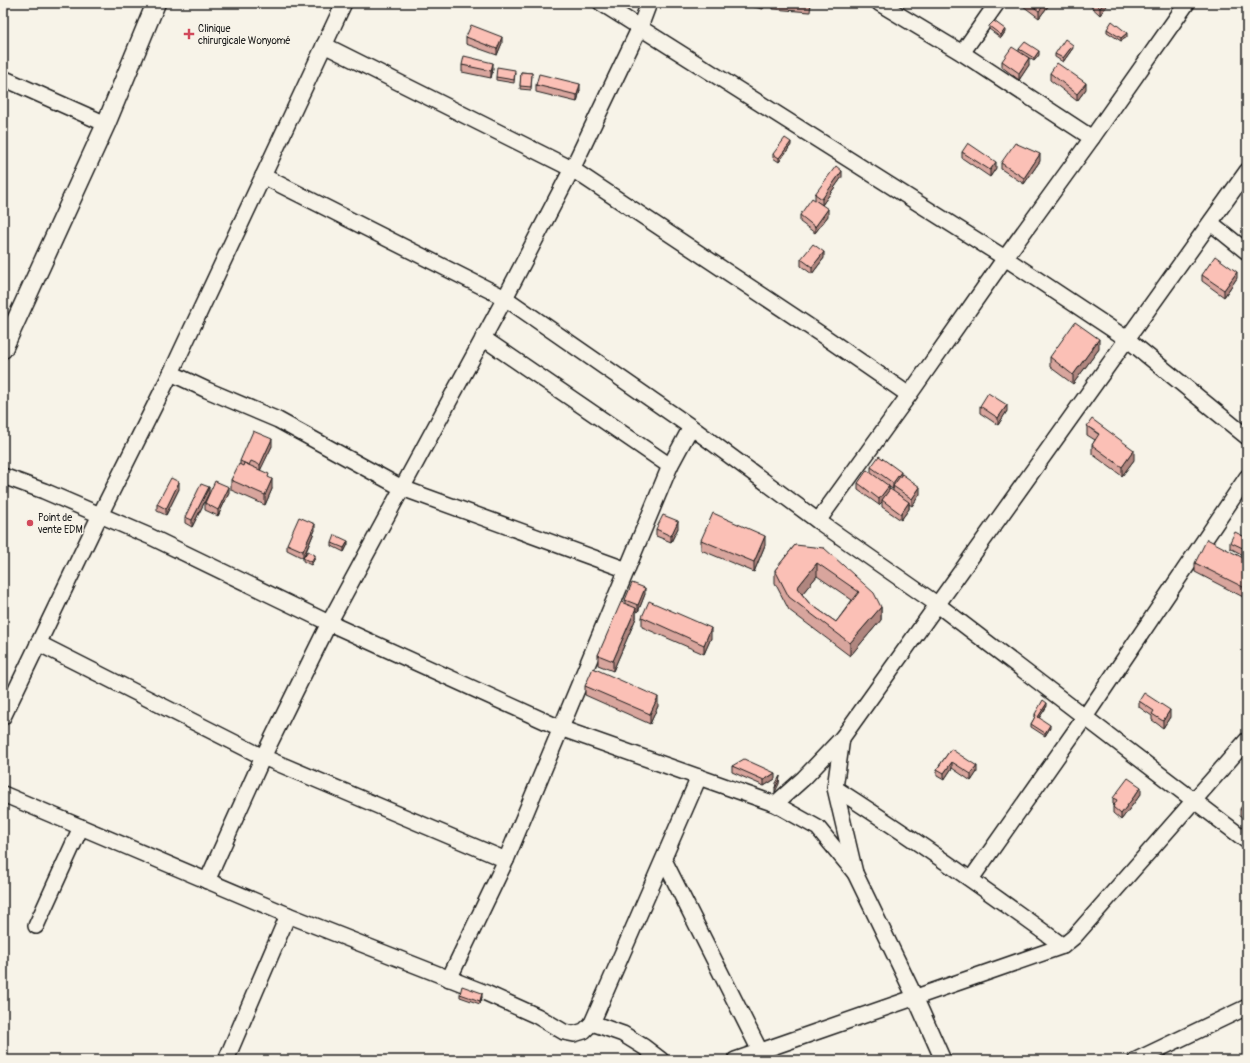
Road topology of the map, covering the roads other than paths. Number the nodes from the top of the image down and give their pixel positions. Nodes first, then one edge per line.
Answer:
1 (156, 3) edge
2 (344, 3) edge
3 (601, 3) edge
4 (649, 3) edge
5 (879, 3) edge
6 (997, 3) edge
7 (1187, 3) edge
8 (640, 27) junction
9 (324, 45) junction
10 (962, 53) junction
11 (3, 78) edge
12 (106, 124) junction
13 (1092, 138) junction
14 (572, 169) junction
15 (1247, 172) edge
16 (263, 176) junction
17 (1211, 223) junction
18 (1247, 252) edge
19 (1005, 258) junction
20 (505, 298) junction
21 (484, 338) junction
22 (1127, 340) junction
23 (3, 349) edge
24 (171, 373) junction
25 (910, 395) junction
26 (691, 427) junction
27 (1247, 437) edge
28 (670, 466) junction
29 (3, 476) edge
30 (1247, 477) edge
31 (402, 488) junction
32 (100, 515) junction
33 (818, 521) junction
34 (627, 570) junction
35 (938, 605) junction
36 (329, 623) junction
37 (38, 643) junction
38 (3, 717) edge
39 (1085, 717) junction
40 (560, 728) junction
41 (842, 738) junction
42 (1247, 740) edge
43 (263, 757) junction
44 (699, 776) junction
45 (835, 788) junction
46 (3, 794) edge
47 (1194, 800) junction
48 (775, 804) junction
49 (81, 827) junction
50 (1247, 841) edge
51 (506, 860) junction
52 (664, 860) junction
53 (855, 873) junction
54 (971, 879) junction
55 (207, 881) junction
56 (288, 915) junction
57 (36, 926) dead end
58 (1063, 946) junction
59 (449, 979) junction
60 (915, 997) junction
61 (1247, 1007) edge
62 (592, 1023) junction
63 (762, 1056) edge
64 (226, 1060) edge
65 (661, 1060) edge
66 (736, 1060) edge
67 (943, 1060) edge
68 (1136, 1060) edge

1 - 12 street
2 - 9 street
3 - 8 street
4 - 8 street
5 - 10 street
6 - 10 street
7 - 13 street
8 - 14 street
8 - 19 street
9 - 14 street
9 - 16 street
10 - 13 street
11 - 12 street
12 - 23 street
13 - 19 street
14 - 20 street
14 - 25 street
15 - 17 street
16 - 20 street
16 - 24 street
17 - 18 street
17 - 22 street
19 - 22 street
19 - 25 street
20 - 21 street
20 - 26 street
21 - 28 street
21 - 31 street
22 - 27 street
22 - 35 street
24 - 31 street
24 - 32 street
25 - 33 street
26 - 28 street
26 - 33 street
28 - 34 street
29 - 32 street
30 - 39 street
31 - 34 street
31 - 36 street
32 - 36 street
32 - 37 street
33 - 35 street
34 - 40 street
35 - 39 street
35 - 41 street
36 - 40 street
36 - 43 street
37 - 38 street
37 - 43 street
39 - 47 street
39 - 54 street
40 - 44 street
40 - 51 street
41 - 45 street
41 - 48 street
42 - 47 street
43 - 51 street
43 - 55 street
44 - 48 street
44 - 52 street
45 - 53 street
45 - 54 street
46 - 49 street
47 - 50 street
47 - 58 street
48 - 53 street
49 - 55 street
49 - 57 street
51 - 59 street
52 - 62 street
52 - 63 street
53 - 60 street
54 - 58 street
55 - 56 street
56 - 59 street
56 - 64 street
58 - 60 street
59 - 62 street
60 - 63 street
60 - 67 street
61 - 68 street
62 - 65 street
63 - 66 street

